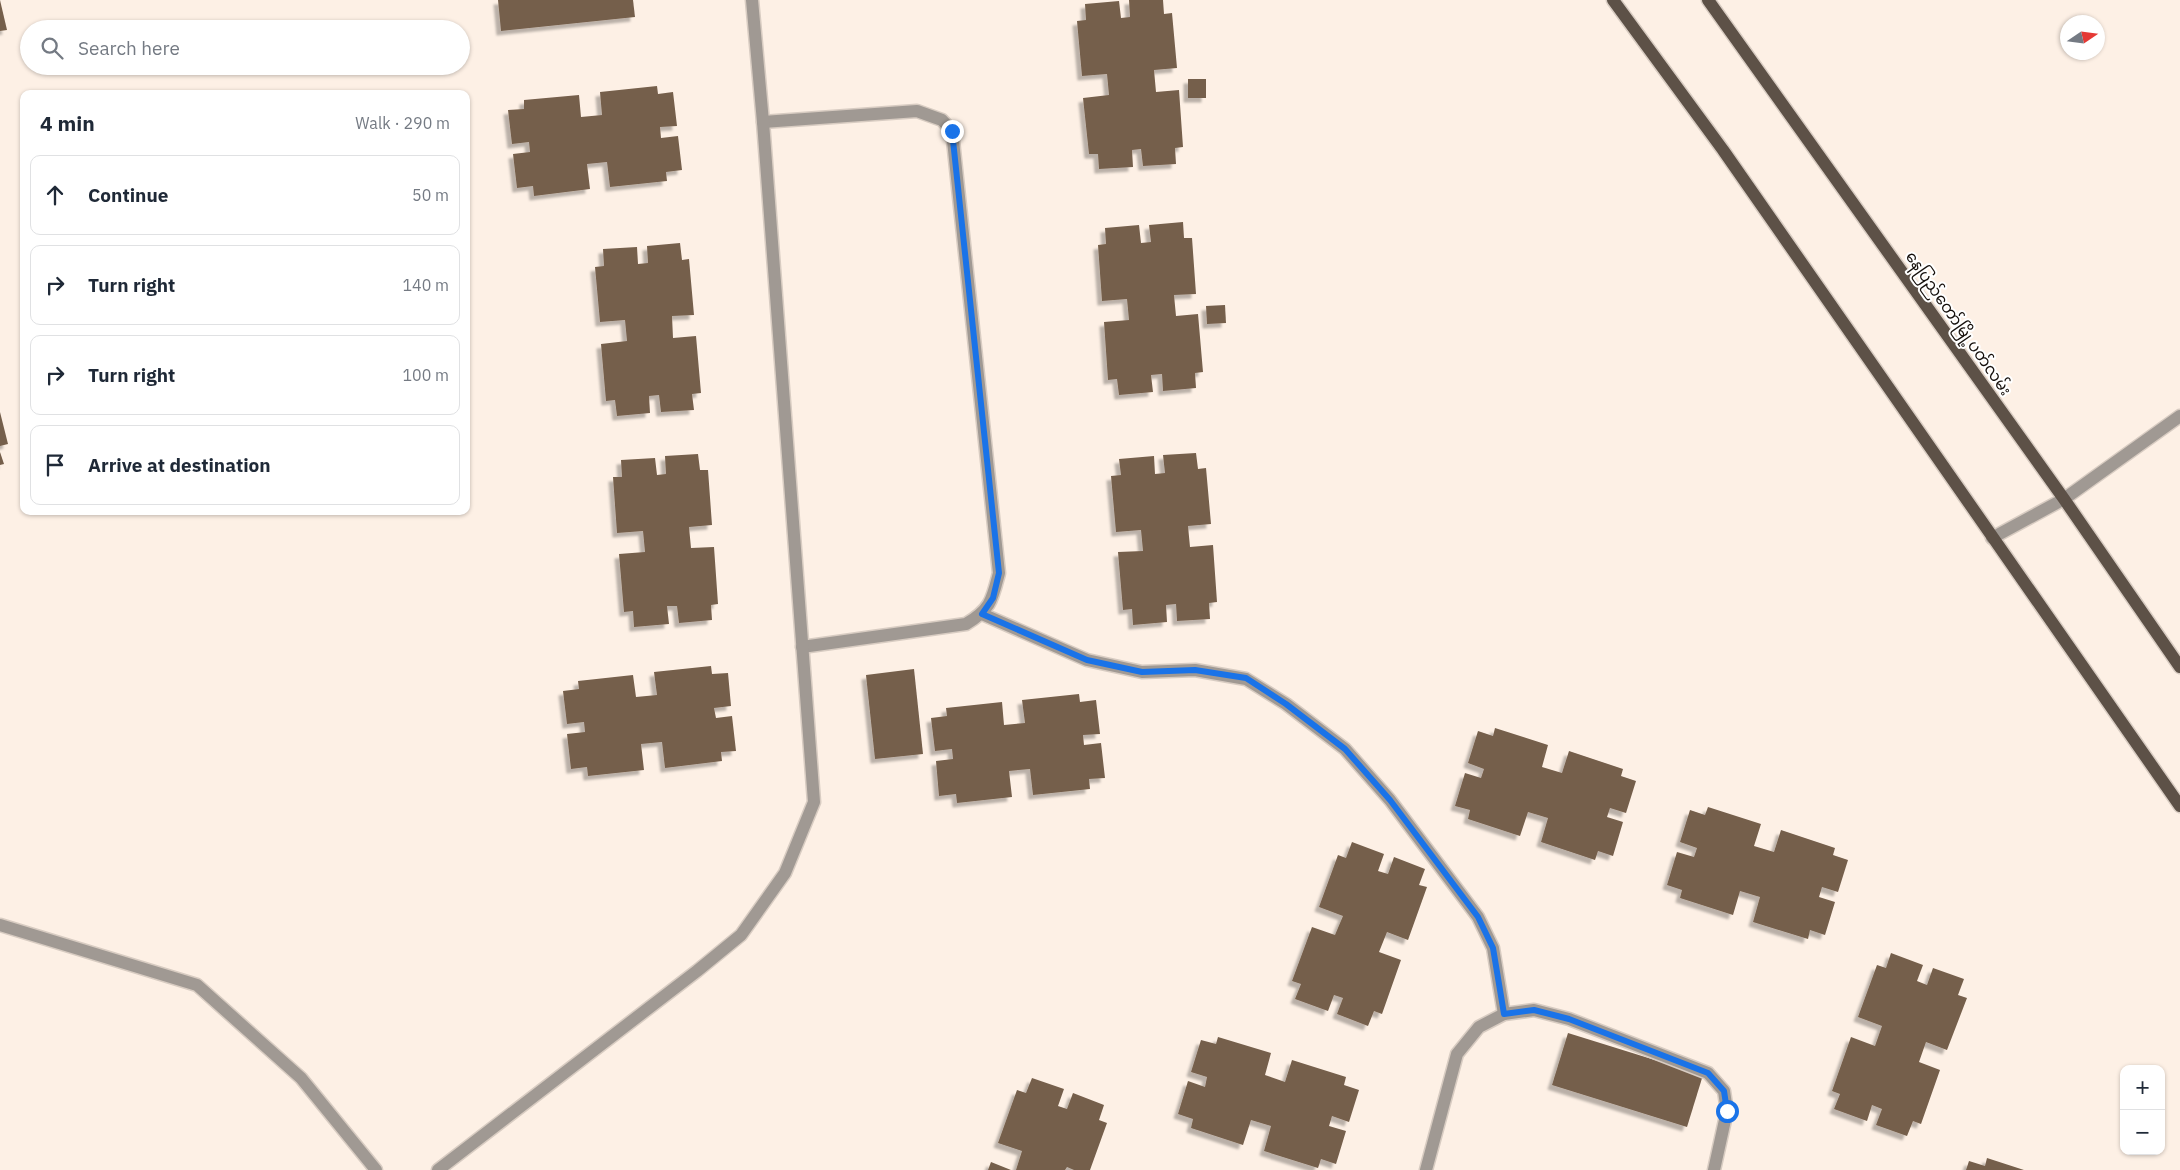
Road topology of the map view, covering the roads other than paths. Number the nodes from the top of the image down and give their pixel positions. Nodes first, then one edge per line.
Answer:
1 (752, 0) edge
2 (1613, 0) edge
3 (1708, 0) edge
4 (763, 122) junction
5 (2180, 416) edge
6 (2064, 499) junction
7 (1992, 538) junction
8 (982, 614) junction
9 (802, 647) junction
10 (2180, 667) edge
11 (2180, 806) edge
12 (0, 924) edge
13 (1504, 1014) junction
14 (376, 1170) edge
15 (438, 1170) edge
16 (1426, 1170) edge
17 (1714, 1170) edge

1 - 4 street
2 - 7 main road
3 - 6 main road, နေပြည်တော်မြို့ပတ်လမ်း
4 - 8 street
4 - 9 street
5 - 6 street
6 - 7 street
6 - 10 main road, နေပြည်တော်မြို့ပတ်လမ်း
7 - 11 main road
8 - 9 street
8 - 13 street
9 - 15 street
12 - 14 street
13 - 16 street
13 - 17 street

